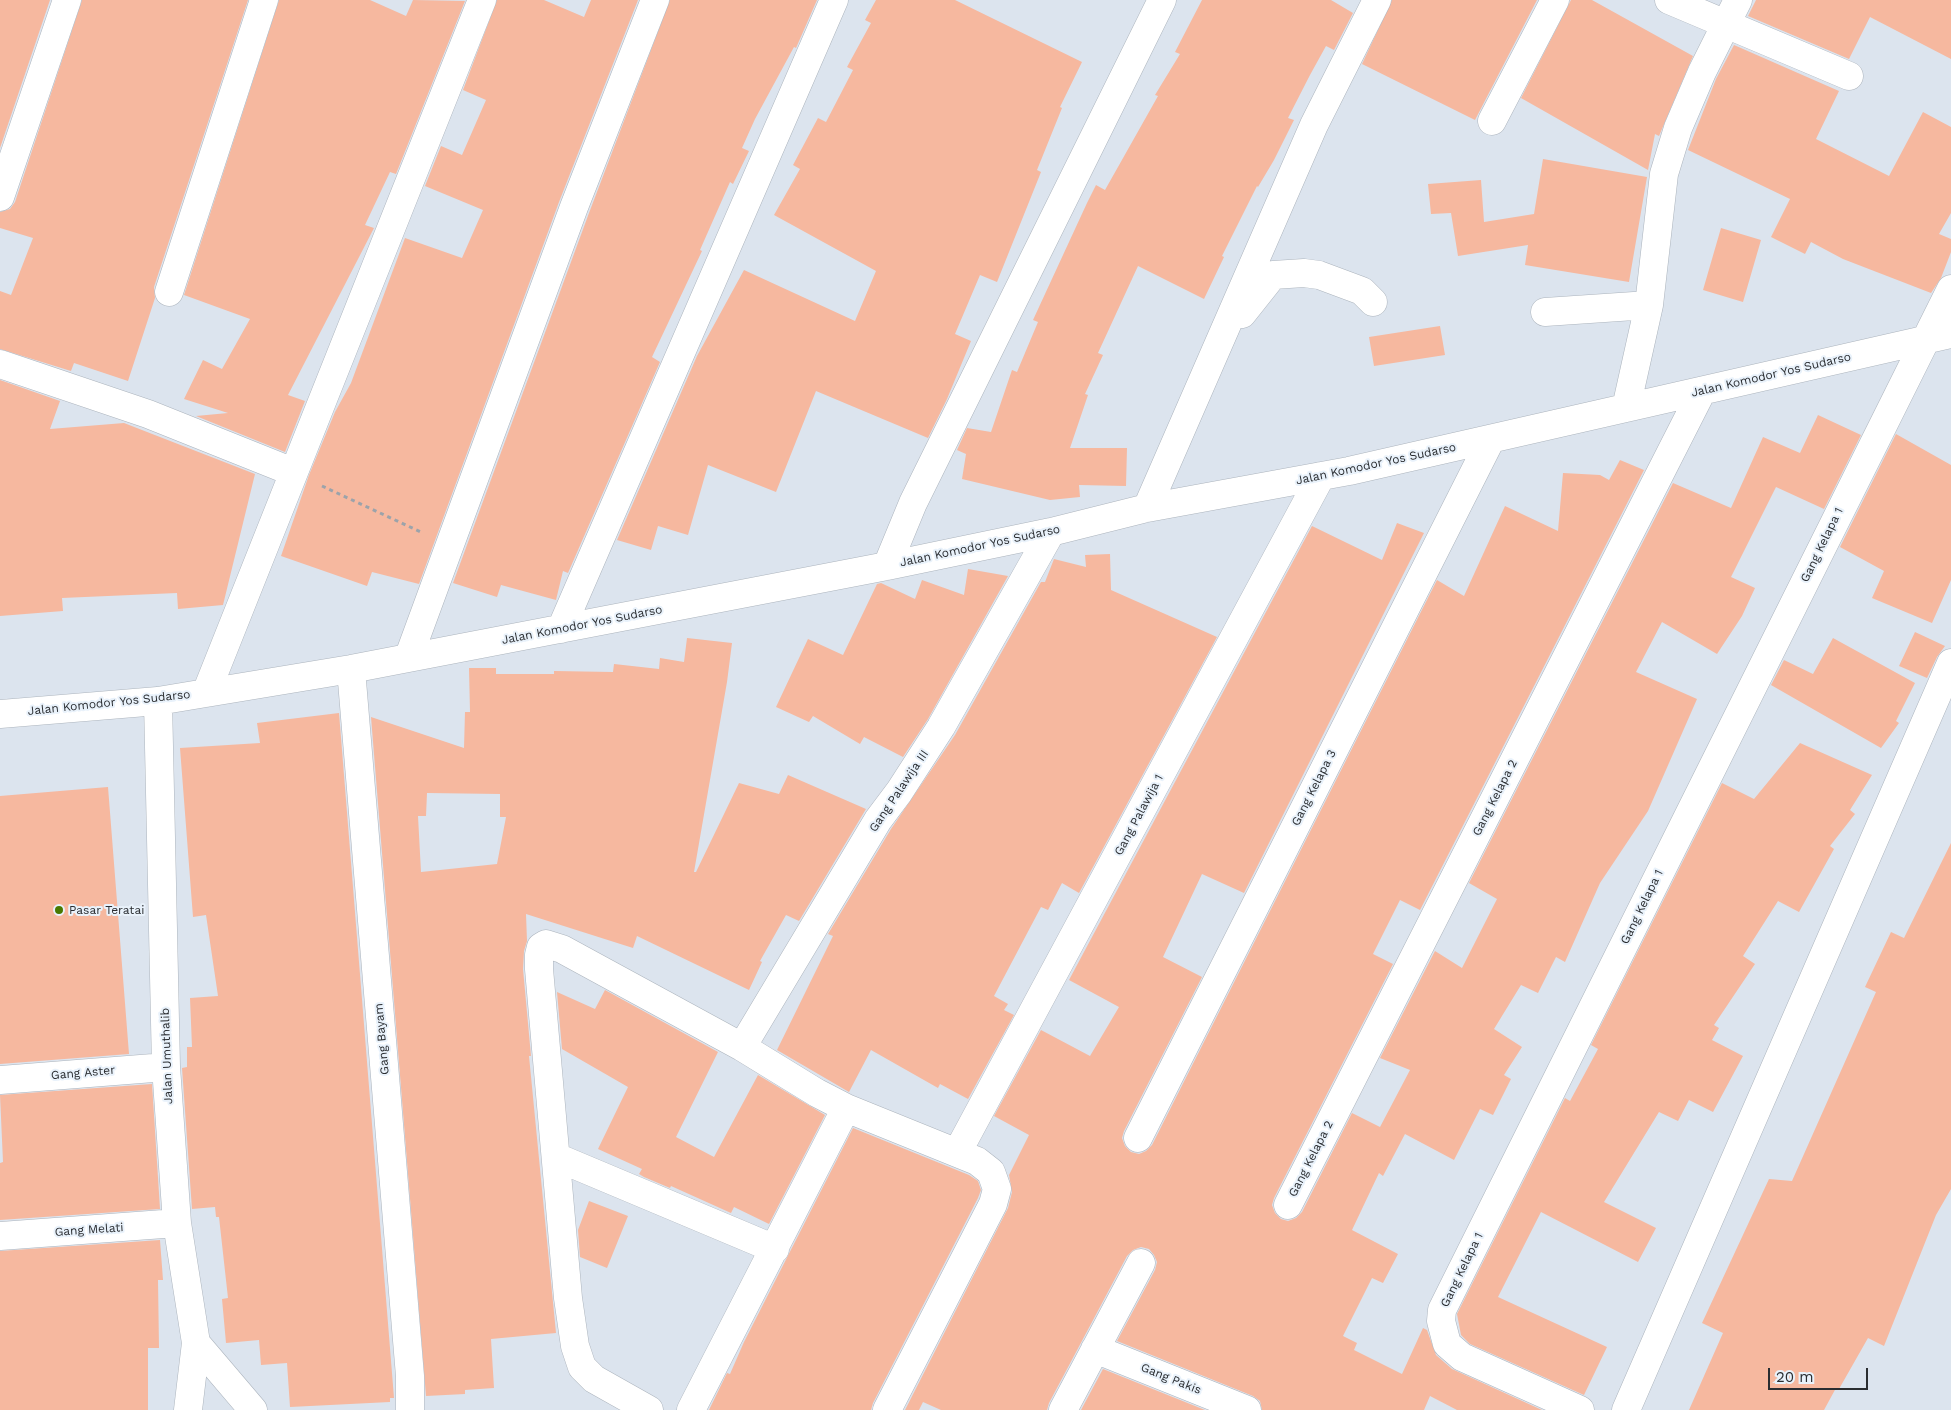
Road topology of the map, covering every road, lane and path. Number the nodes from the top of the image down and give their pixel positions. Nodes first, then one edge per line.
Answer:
1 (67, 0) edge
2 (264, 0) edge
3 (482, 0) edge
4 (655, 0) edge
5 (834, 0) edge
6 (1162, 0) edge
7 (1377, 0) edge
8 (1556, 0) edge
9 (1669, 0) edge
10 (1738, 0) edge
11 (1725, 26) junction
12 (1849, 76) dead end
13 (1492, 120) dead end
14 (0, 197) edge
15 (1951, 289) edge
16 (168, 292) dead end
17 (1373, 302) dead end
18 (1649, 305) junction
19 (1545, 312) dead end
20 (1951, 334) edge
21 (1924, 340) junction
22 (0, 364) edge
23 (1202, 379) junction
24 (1702, 391) junction
25 (1626, 408) junction
26 (1491, 439) junction
27 (292, 472) junction
28 (1321, 476) junction
29 (1147, 508) junction
30 (1051, 532) junction
31 (450, 546) junction
32 (887, 566) junction
33 (561, 629) junction
34 (410, 656) junction
35 (351, 669) junction
36 (1950, 670) edge
37 (206, 693) junction
38 (158, 701) junction
39 (0, 714) edge
40 (742, 1047) junction
41 (166, 1066) junction
42 (0, 1080) edge
43 (846, 1108) junction
44 (1138, 1138) dead end
45 (956, 1153) junction
46 (556, 1157) junction
47 (1288, 1206) dead end
48 (177, 1223) junction
49 (0, 1236) edge
50 (775, 1249) junction
51 (1141, 1263) dead end
52 (196, 1343) junction
53 (1095, 1349) junction
54 (188, 1410) edge
55 (252, 1410) edge
56 (410, 1410) edge
57 (649, 1410) edge
58 (691, 1410) edge
59 (887, 1410) edge
60 (1063, 1410) edge
61 (1248, 1410) edge
62 (1580, 1410) edge
63 (1626, 1410) edge

1 - 14 street
2 - 16 street
3 - 27 street
4 - 31 street
5 - 33 street
6 - 32 street
7 - 23 street
8 - 13 street
9 - 11 street
10 - 11 street
11 - 12 street
11 - 18 street
15 - 21 street, Gang Kelapa 1
17 - 23 street
18 - 19 street
18 - 25 street
20 - 21 street, Jalan Komodor Yos Sudarso
21 - 24 street, Jalan Komodor Yos Sudarso
21 - 62 street, Gang Kelapa 1
22 - 27 street
23 - 29 street
24 - 25 street, Jalan Komodor Yos Sudarso
24 - 47 street, Gang Kelapa 2
25 - 26 street, Jalan Komodor Yos Sudarso
26 - 28 street, Jalan Komodor Yos Sudarso
26 - 44 street, Gang Kelapa 3
27 - 31 path
27 - 37 street
28 - 29 street, Jalan Komodor Yos Sudarso
28 - 45 street, Gang Palawija 1
29 - 30 street, Jalan Komodor Yos Sudarso
30 - 32 street, Jalan Komodor Yos Sudarso
30 - 40 street, Gang Palawija III
31 - 34 street
32 - 33 street, Jalan Komodor Yos Sudarso
33 - 34 street, Jalan Komodor Yos Sudarso
34 - 35 street, Jalan Komodor Yos Sudarso
35 - 37 street, Jalan Komodor Yos Sudarso
35 - 56 street, Gang Bayam
36 - 63 street
37 - 38 street, Jalan Komodor Yos Sudarso
38 - 39 street, Jalan Komodor Yos Sudarso
38 - 41 street, Jalan Umuthalib
40 - 43 street
40 - 46 street
41 - 42 street, Gang Aster
41 - 48 street, Jalan Umuthalib
43 - 45 street
43 - 50 street
45 - 59 street
46 - 50 street
46 - 57 street
48 - 49 street, Gang Melati
48 - 52 street, Jalan Umuthalib
50 - 58 street
51 - 53 street
52 - 54 street, Jalan Umuthalib
52 - 55 street
53 - 60 street
53 - 61 street, Gang Pakis

